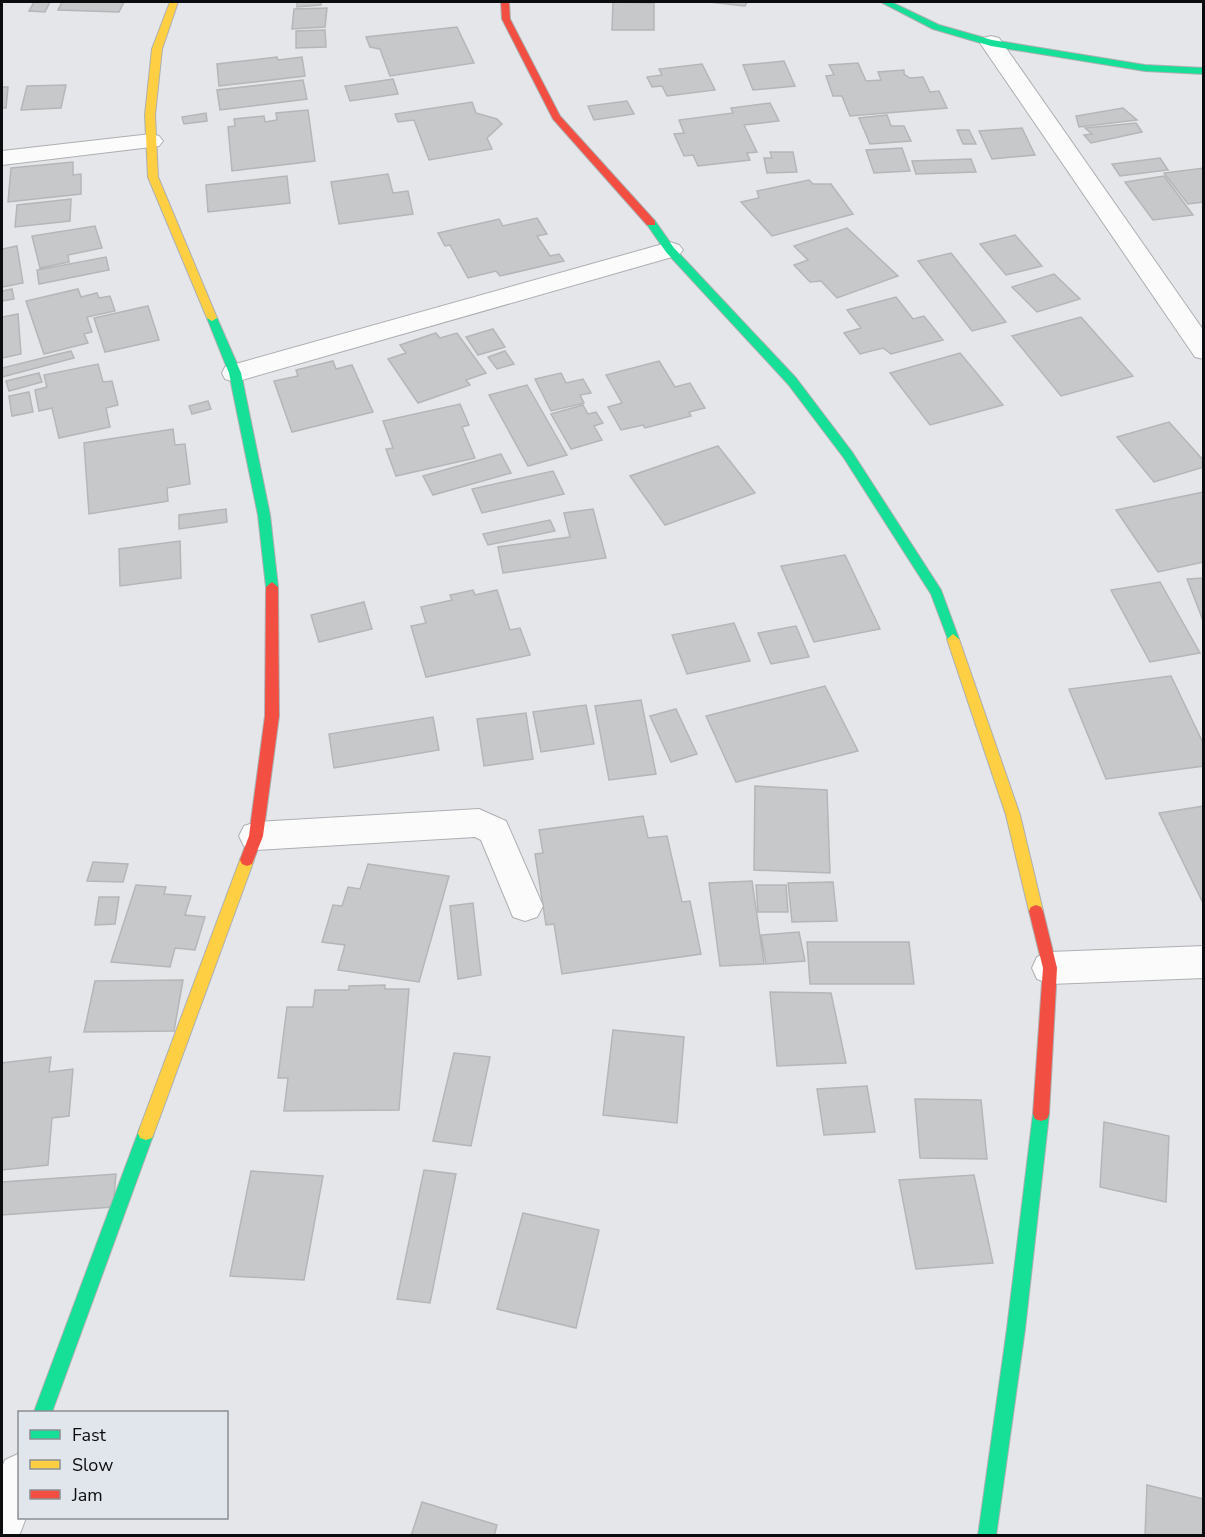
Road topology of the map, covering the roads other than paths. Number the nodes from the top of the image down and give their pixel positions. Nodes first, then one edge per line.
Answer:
1 (174, 2) edge
2 (505, 2) edge
3 (885, 2) edge
4 (991, 43) junction
5 (1203, 71) edge
6 (151, 141) junction
7 (2, 158) edge
8 (670, 250) junction
9 (1203, 351) edge
10 (235, 373) junction
11 (256, 836) junction
12 (525, 906) dead end
13 (1203, 962) edge
14 (1050, 968) junction
15 (44, 1411) edge
16 (18, 1480) edge
17 (2, 1522) edge
18 (987, 1536) edge

1 - 6 street
2 - 8 street
3 - 4 street
4 - 5 street
4 - 9 street
6 - 7 street
6 - 10 street
8 - 10 street
8 - 14 street
10 - 11 street
11 - 12 street
11 - 15 street
13 - 14 street
14 - 18 street
16 - 17 street

